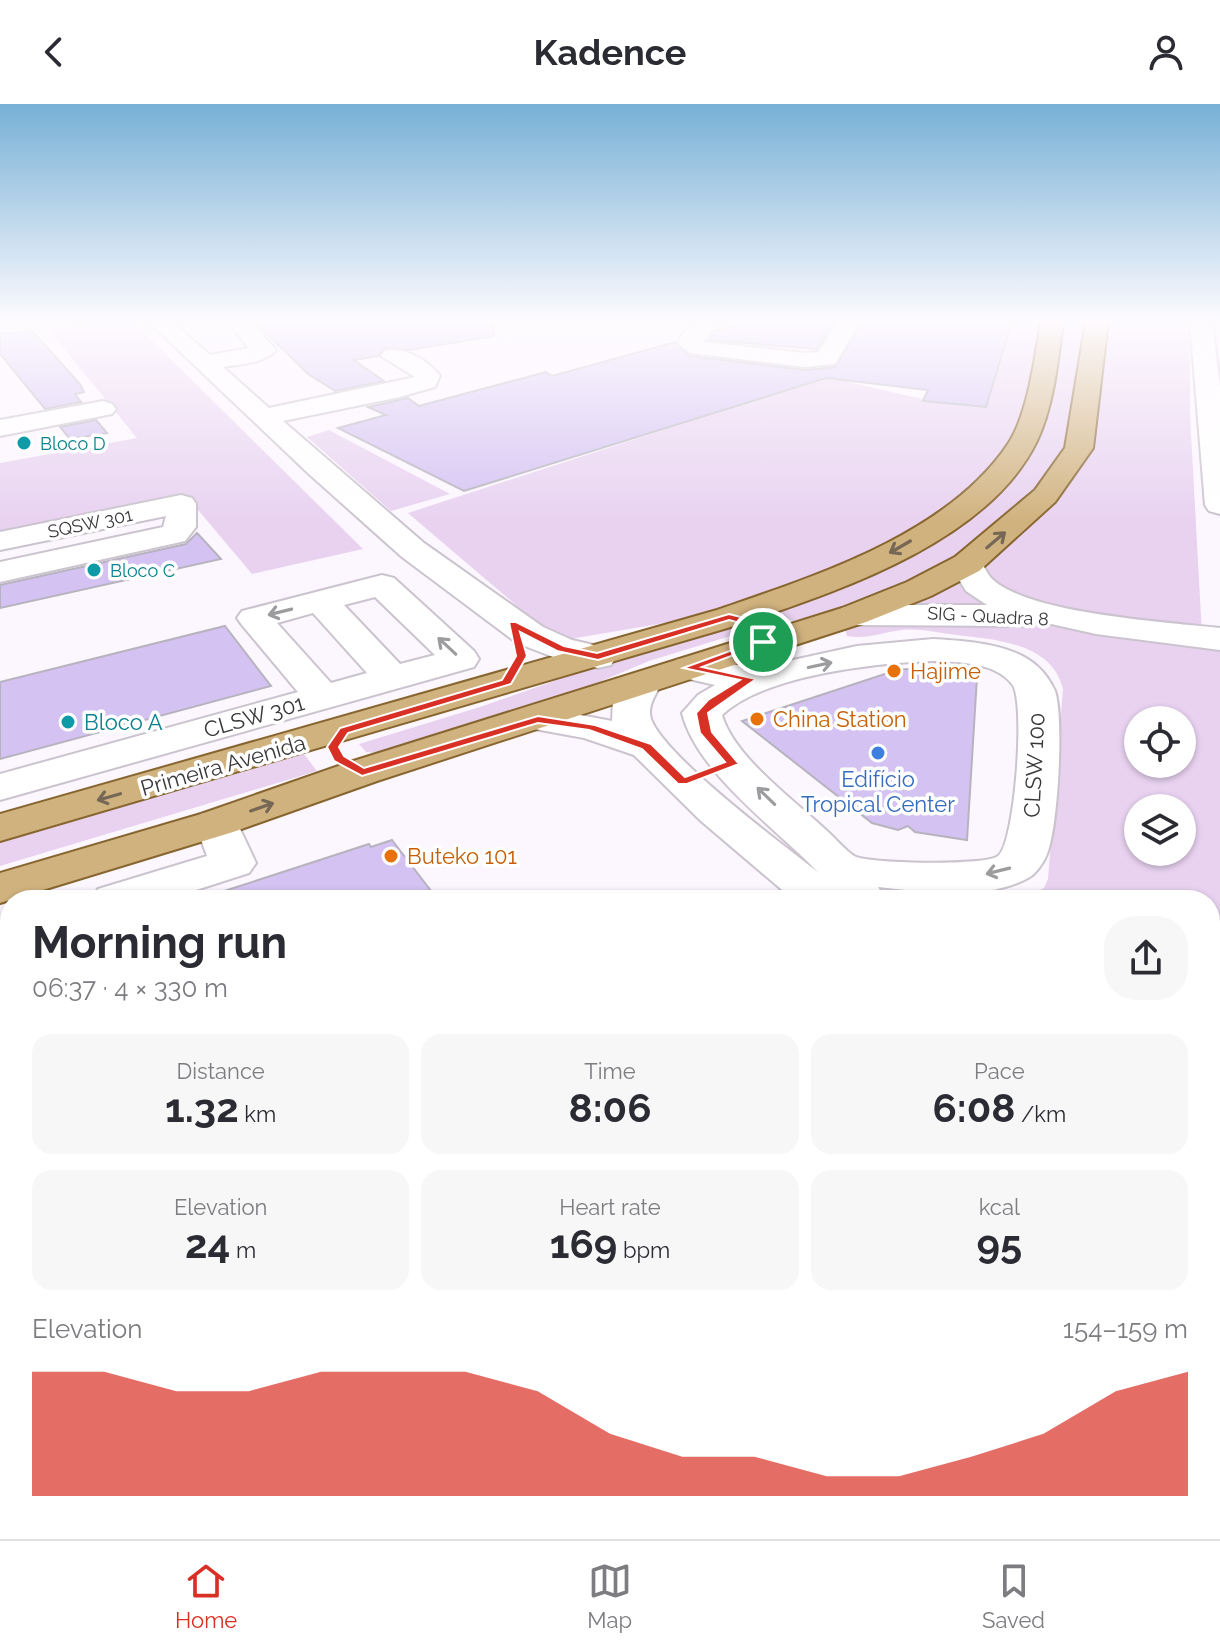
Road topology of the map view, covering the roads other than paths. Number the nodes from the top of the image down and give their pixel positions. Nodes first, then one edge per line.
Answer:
1 (232, 388) edge
2 (407, 388) edge
3 (1038, 388) edge
4 (1088, 388) edge
5 (1214, 388) edge
6 (103, 409) dead end
7 (263, 417) junction
8 (0, 428) edge
9 (1220, 505) edge
10 (0, 541) edge
11 (967, 564) junction
12 (0, 572) edge
13 (321, 601) junction
14 (854, 615) junction
15 (729, 617) junction
16 (513, 625) junction
17 (1122, 625) junction
18 (1220, 639) edge
19 (598, 657) junction
20 (757, 661) junction
21 (689, 668) joint
22 (392, 678) junction
23 (507, 682) junction
24 (642, 685) junction
25 (334, 713) junction
26 (538, 719) junction
27 (647, 746) junction
28 (733, 764) junction
29 (362, 772) junction
30 (683, 782) junction
31 (0, 787) edge
32 (0, 828) edge
33 (225, 843) junction
34 (0, 888) edge
35 (134, 890) edge
36 (843, 890) edge

1 - 7 street
2 - 7 street
3 -> 15 main road, Primeira Avenida
11 -> 4 main road
5 - 9 street
6 - 8 street
7 - 16 street
10 - 12 street, SQSW 301
11 - 14 main road
11 - 17 street, SIG - Quadra 8
13 - 22 street
22 -> 13 street, CLSW 301
13 -> 25 street
14 - 17 street, SIG - Quadra 8
14 - 20 main road
15 - 19 main road, Primeira Avenida
15 - 20 main road
16 - 19 street
16 - 23 street
17 - 18 street, SIG - Quadra 8
19 - 23 main road, Primeira Avenida
20 - 21 street, CLSW 100
20 - 28 street, CLSW 100
20 -> 36 street, CLSW 100
21 - 24 main road
22 - 25 street, CLSW 301
23 - 25 main road, Primeira Avenida
24 - 26 main road
24 - 27 street
25 - 29 main road
25 - 31 street, CLSW 301
25 -> 32 main road, Primeira Avenida
26 - 27 street
26 - 29 main road
27 - 30 street
28 - 30 street
36 -> 28 street, CLSW 100
33 -> 29 main road
30 - 36 street
33 - 34 main road
33 - 35 street

